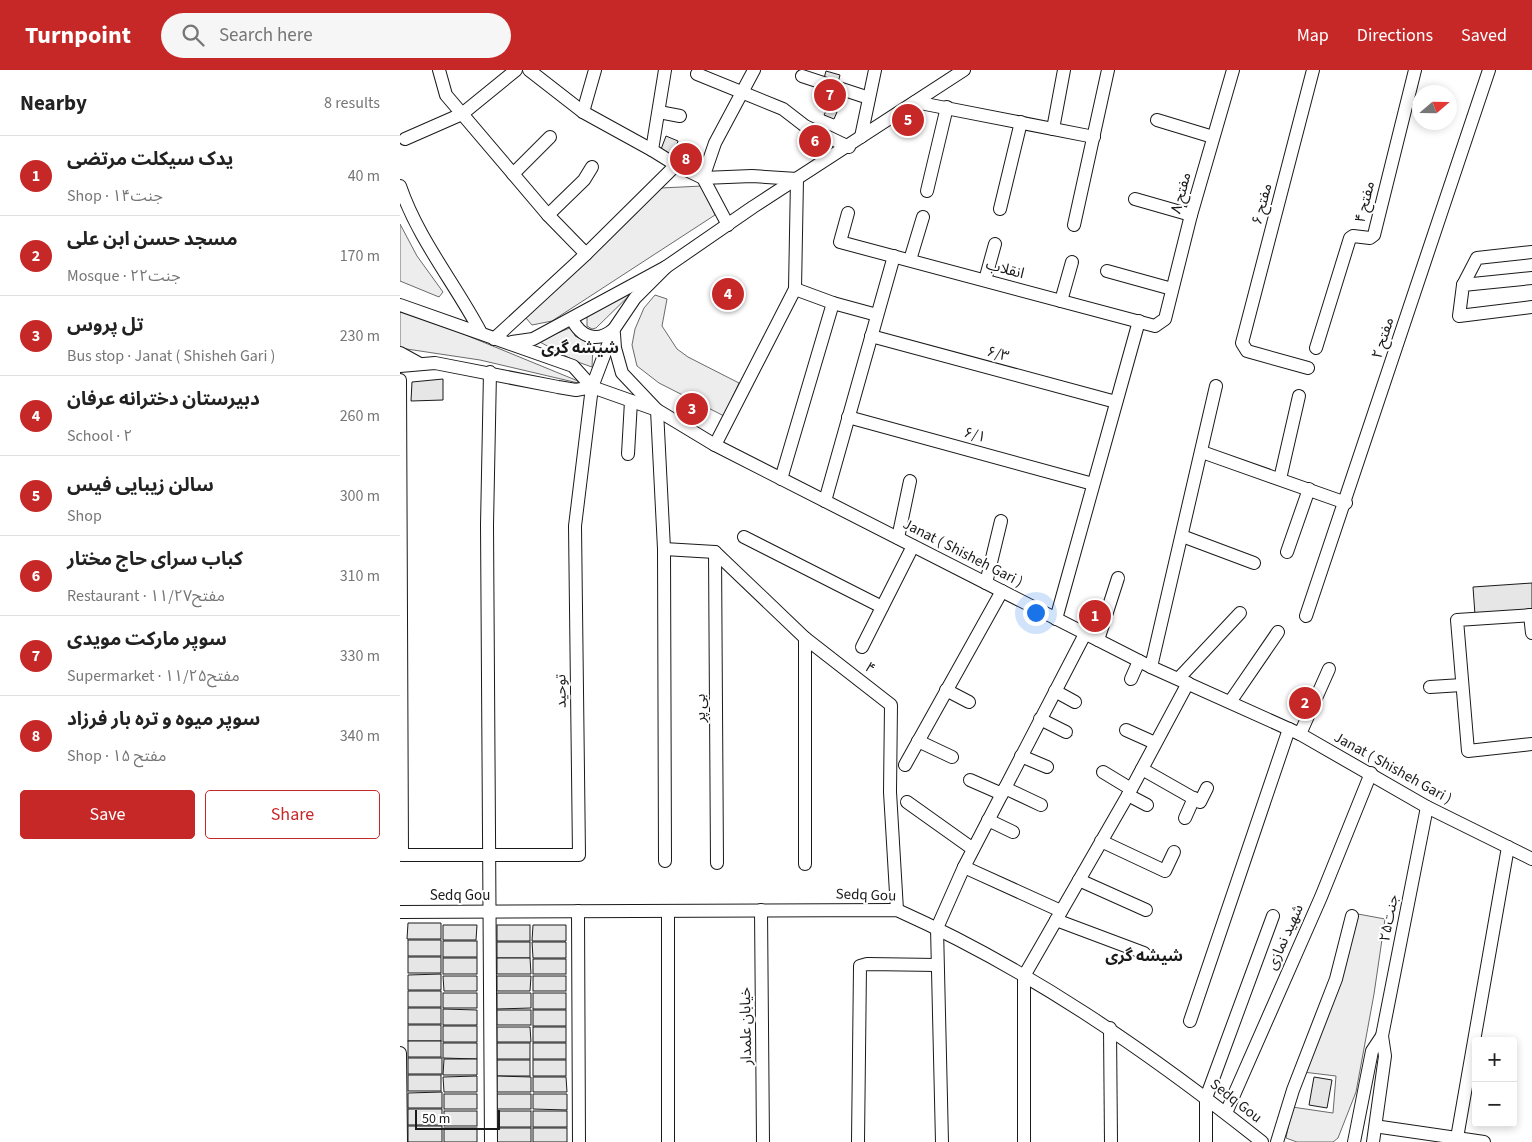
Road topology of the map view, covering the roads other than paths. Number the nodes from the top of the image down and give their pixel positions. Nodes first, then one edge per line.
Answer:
1 (439, 70) edge
2 (516, 70) edge
3 (529, 70) edge
4 (584, 70) edge
5 (665, 70) edge
6 (754, 70) edge
7 (875, 70) edge
8 (964, 70) edge
9 (1064, 70) edge
10 (1108, 70) edge
11 (1233, 70) edge
12 (1313, 70) edge
13 (1415, 70) edge
14 (1489, 70) edge
15 (697, 74) dead end
16 (594, 75) edge
17 (802, 76) dead end
18 (742, 94) junction
19 (869, 98) junction
20 (915, 102) junction
21 (947, 107) junction
22 (583, 112) junction
23 (659, 112) junction
24 (462, 114) junction
25 (680, 116) dead end
26 (1158, 120) dead end
27 (1021, 122) junction
28 (1053, 129) junction
29 (550, 137) dead end
30 (861, 137) junction
31 (1094, 137) junction
32 (1213, 137) junction
33 (405, 139) dead end
34 (849, 147) junction
35 (652, 150) junction
36 (676, 165) junction
37 (592, 167) dead end
38 (513, 174) junction
39 (703, 178) junction
40 (797, 179) junction
41 (400, 186) edge
42 (927, 191) dead end
43 (1135, 199) dead end
44 (1000, 209) dead end
45 (848, 213) dead end
46 (1191, 215) junction
47 (548, 216) junction
48 (923, 217) dead end
49 (728, 224) junction
50 (1074, 225) dead end
51 (995, 244) dead end
52 (1532, 252) edge
53 (586, 254) junction
54 (894, 256) junction
55 (910, 260) junction
56 (1072, 262) dead end
57 (666, 267) junction
58 (1107, 272) dead end
59 (1532, 278) edge
60 (985, 280) junction
61 (1463, 286) junction
62 (795, 289) junction
63 (1172, 289) junction
64 (1061, 301) junction
65 (833, 303) junction
66 (400, 305) edge
67 (1532, 307) edge
68 (400, 309) edge
69 (419, 310) junction
70 (877, 315) junction
71 (572, 319) junction
72 (1139, 321) junction
73 (1161, 324) joint
74 (614, 329) junction
75 (480, 331) junction
76 (871, 336) junction
77 (494, 339) junction
78 (509, 342) junction
79 (1316, 348) dead end
80 (400, 353) edge
81 (420, 364) junction
82 (400, 366) edge
83 (1308, 368) dead end
84 (490, 372) junction
85 (400, 380) edge
86 (1216, 386) dead end
87 (592, 387) junction
88 (1299, 396) dead end
89 (631, 401) junction
90 (1116, 402) junction
91 (657, 410) junction
92 (848, 417) junction
93 (715, 445) junction
94 (1202, 452) junction
95 (628, 454) dead end
96 (781, 479) junction
97 (1280, 479) junction
98 (910, 481) dead end
99 (1093, 484) junction
100 (1308, 490) junction
101 (825, 501) junction
102 (1346, 503) junction
103 (1001, 521) dead end
104 (1182, 536) junction
105 (744, 537) dead end
106 (898, 538) junction
107 (913, 546) junction
108 (664, 549) junction
109 (715, 552) junction
110 (1287, 552) dead end
111 (1254, 563) dead end
112 (1118, 578) dead end
113 (986, 583) junction
114 (1002, 591) junction
115 (882, 607) junction
116 (1240, 613) dead end
117 (1531, 615) edge
118 (1306, 616) dead end
119 (1056, 619) junction
120 (1278, 632) dead end
121 (1085, 634) junction
122 (1532, 634) edge
123 (805, 638) junction
124 (1098, 640) junction
125 (862, 647) dead end
126 (1145, 664) junction
127 (1329, 669) dead end
128 (1130, 679) dead end
129 (1183, 680) junction
130 (1462, 684) junction
131 (1430, 687) dead end
132 (946, 690) junction
133 (1055, 691) junction
134 (969, 702) dead end
135 (1075, 702) dead end
136 (1230, 702) junction
137 (1040, 719) junction
138 (1126, 730) dead end
139 (1066, 732) dead end
140 (1294, 732) junction
141 (918, 741) junction
142 (1156, 743) junction
143 (1532, 744) edge
144 (1021, 756) junction
145 (952, 757) dead end
146 (905, 765) dead end
147 (1047, 767) dead end
148 (1142, 769) junction
149 (1103, 772) dead end
150 (1371, 773) junction
151 (970, 780) dead end
152 (1207, 788) dead end
153 (1003, 791) junction
154 (1130, 792) junction
155 (1194, 798) junction
156 (907, 802) dead end
157 (1041, 805) dead end
158 (1147, 805) dead end
159 (1427, 807) junction
160 (1185, 818) dead end
161 (988, 820) junction
162 (1013, 832) dead end
163 (1101, 841) junction
164 (1508, 847) junction
165 (973, 849) junction
166 (1174, 852) dead end
167 (489, 855) junction
168 (1532, 859) edge
169 (665, 862) dead end
170 (718, 863) dead end
171 (805, 864) dead end
172 (964, 867) junction
173 (1079, 880) junction
174 (761, 910) junction
175 (897, 910) junction
176 (1146, 910) dead end
177 (489, 911) junction
178 (578, 911) junction
179 (668, 911) junction
180 (400, 912) edge
181 (1059, 915) junction
182 (1273, 916) dead end
183 (1352, 916) dead end
184 (937, 928) junction
185 (1144, 953) dead end
186 (937, 965) junction
187 (1024, 976) junction
188 (1190, 1021) dead end
189 (1110, 1028) junction
190 (1382, 1036) junction
191 (400, 1052) edge
192 (1206, 1098) junction
193 (1226, 1113) junction
194 (1381, 1127) dead end
195 (1457, 1138) junction
196 (1354, 1140) edge
197 (401, 1142) edge
198 (491, 1142) edge
199 (579, 1142) edge
200 (668, 1142) edge
201 (763, 1142) edge
202 (858, 1142) edge
203 (942, 1142) edge
204 (1024, 1142) edge
205 (1111, 1142) edge
206 (1206, 1142) edge
207 (1262, 1142) edge
208 (1277, 1142) edge
209 (1373, 1142) edge
210 (1484, 1142) edge

1 - 24 street
2 - 24 street
3 - 22 street
4 - 16 street
5 - 23 street
6 - 18 street
7 - 19 street
8 - 20 street
9 - 28 street
10 - 31 street
11 - 32 street, مفتح ۸
12 - 83 street, مفتح ۶
13 - 79 street, مفتح ۴
14 - 102 street, مفتح ۲
15 - 18 street
16 - 22 street
17 - 19 street
18 - 34 street
18 - 39 street
19 - 30 street
20 - 21 street
20 - 30 street
21 - 27 street
21 - 42 street
22 - 35 street
23 - 25 street
23 - 35 street
24 - 33 street
24 - 38 street
26 - 32 street
27 - 28 street
27 - 44 street
28 - 31 street
29 - 38 street
30 - 34 street
31 - 50 street
32 - 46 street, مفتح ۸
34 - 40 street
35 - 36 street
36 - 39 street
36 - 53 street
37 - 47 street
38 - 47 street
39 - 40 street
39 - 49 street
40 - 49 street
40 - 62 street
41 - 75 street
43 - 46 street
45 - 54 street, انقلاب
46 - 63 street, مفتح ۸
47 - 53 street
48 - 55 street
49 - 57 street
51 - 60 street
52 - 61 street
53 - 77 street
54 - 55 street, انقلاب
54 - 70 street
55 - 60 street, انقلاب
56 - 64 street
57 - 71 street
57 - 74 street, توحید
58 - 63 street
59 - 61 street
60 - 64 street, انقلاب
61 - 67 street
62 - 65 street
62 - 93 street
63 - 73 street, مفتح ۸
64 - 72 street, انقلاب
65 - 70 street
65 - 96 street
66 - 69 street
68 - 69 street
69 - 75 street
70 - 76 street
71 - 74 street
71 - 78 street
72 - 73 street, انقلاب
72 - 90 street
74 - 87 street, توحید
74 - 91 street
75 - 77 street
76 - 90 street, ۶/۳
76 - 92 street
77 - 78 street
78 - 87 street
80 - 81 street
81 - 82 street
81 - 84 street
84 - 87 street
84 - 167 street
85 - 167 street
86 - 94 street
87 - 89 street, Janat ( Shisheh Gari )
87 - 167 street, توحید
88 - 97 street
89 - 91 street, Janat ( Shisheh Gari )
89 - 95 street
90 - 99 street
91 - 93 street, Janat ( Shisheh Gari )
91 - 108 street
92 - 99 street, ۶/۱
92 - 101 street
93 - 96 street, Janat ( Shisheh Gari )
94 - 97 street
94 - 104 street
96 - 101 street, Janat ( Shisheh Gari )
97 - 100 street
98 - 106 street
99 - 119 street
100 - 102 street
100 - 110 street
101 - 106 street, Janat ( Shisheh Gari )
102 - 118 street, مفتح ۲
103 - 113 street
104 - 111 street
104 - 126 street
105 - 115 street
106 - 107 street, Janat ( Shisheh Gari )
107 - 113 street, Janat ( Shisheh Gari )
107 - 115 street
108 - 109 street
108 - 169 street
109 - 123 street, ۴
109 - 170 street, بی پر
112 - 124 street
113 - 114 street, Janat ( Shisheh Gari )
114 - 119 street, Janat ( Shisheh Gari )
114 - 132 street
115 - 125 street
116 - 129 street
117 - 122 street
117 - 130 street
119 - 121 street, Janat ( Shisheh Gari )
120 - 136 street
121 - 124 street, Janat ( Shisheh Gari )
121 - 133 street
123 - 171 street
123 - 175 street, ۴
124 - 126 street, Janat ( Shisheh Gari )
126 - 128 street
126 - 129 street, Janat ( Shisheh Gari )
127 - 140 street
129 - 136 street, Janat ( Shisheh Gari )
129 - 142 street
130 - 131 street
130 - 143 street
132 - 134 street
132 - 141 street
133 - 135 street
133 - 137 street
136 - 140 street, Janat ( Shisheh Gari )
137 - 139 street
137 - 144 street
138 - 142 street
140 - 150 street, Janat ( Shisheh Gari )
140 - 188 street
141 - 145 street
141 - 146 street
142 - 148 street
144 - 147 street
144 - 153 street
148 - 154 street
148 - 155 street
149 - 154 street
150 - 159 street, Janat ( Shisheh Gari )
150 - 193 street, شهید نمازی
151 - 153 street
152 - 155 street
153 - 157 street
153 - 161 street
154 - 158 street
154 - 163 street
155 - 160 street
156 - 165 street
159 - 164 street, Janat ( Shisheh Gari )
159 - 190 street, جنت۲۵
161 - 162 street
161 - 165 street
163 - 166 street
163 - 173 street
164 - 168 street, Janat ( Shisheh Gari )
164 - 195 street
165 - 172 street
167 - 177 street
172 - 181 street
172 - 184 street
173 - 176 street
173 - 181 street
174 - 175 street, Sedq Gou
174 - 179 street, Sedq Gou
174 - 201 street, خیابان علمدار
175 - 184 street, Sedq Gou
177 - 178 street, Sedq Gou
177 - 180 street, Sedq Gou
177 - 198 street
178 - 179 street, Sedq Gou
178 - 199 street
179 - 200 street
181 - 185 street
181 - 187 street
182 - 192 street
183 - 208 street
184 - 186 street
184 - 187 street, Sedq Gou
186 - 202 street
186 - 203 street
187 - 189 street, Sedq Gou
187 - 204 street
189 - 192 street, Sedq Gou
189 - 205 street
190 - 196 street
190 - 209 street
191 - 197 street
192 - 193 street, Sedq Gou
192 - 206 street
193 - 207 street, Sedq Gou
194 - 195 street
195 - 210 street

